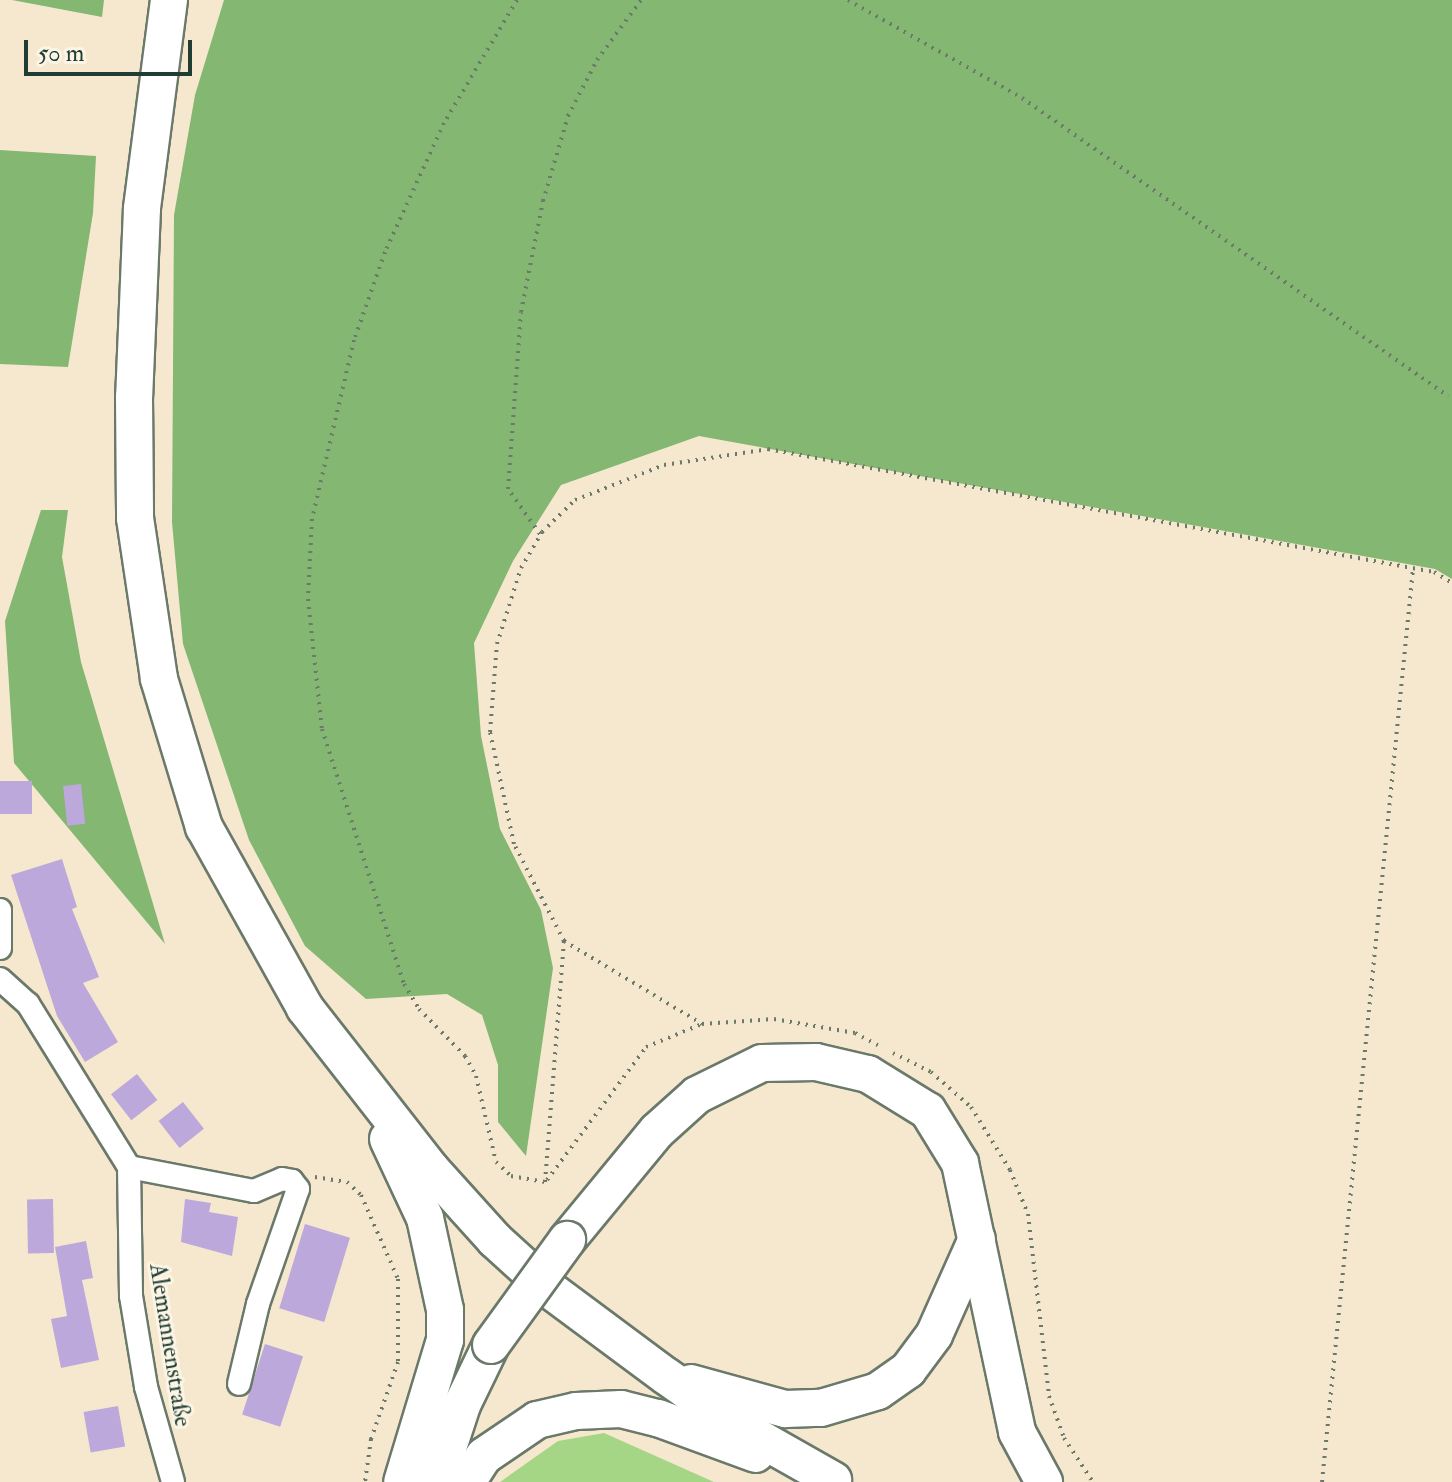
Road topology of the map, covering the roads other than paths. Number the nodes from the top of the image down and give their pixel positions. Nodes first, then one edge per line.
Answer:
1 (169, 0) edge
2 (0, 910) edge
3 (0, 948) edge
4 (0, 979) edge
5 (361, 1084) junction
6 (129, 1167) junction
7 (977, 1239) junction
8 (666, 1376) junction
9 (239, 1384) dead end
10 (835, 1481) edge
11 (173, 1482) edge
12 (402, 1482) edge
13 (437, 1482) edge
14 (467, 1482) edge
15 (1044, 1482) edge

1 - 5 main road
2 - 3 street
4 - 6 street
5 - 8 main road
5 - 12 main road
6 - 9 street
6 - 11 street, Alemannenstraße
7 - 8 main road
7 - 13 main road, bridge
7 - 15 main road
8 - 10 main road
10 - 14 main road

